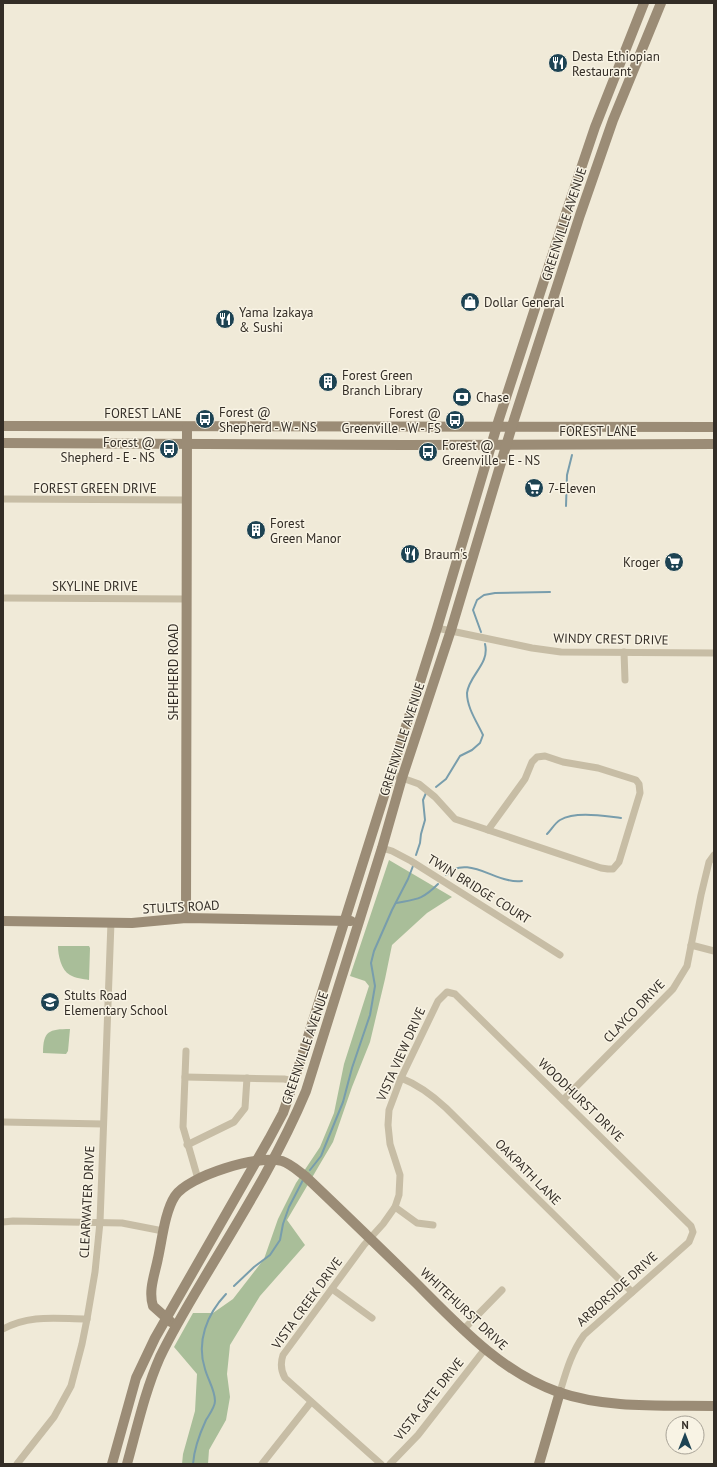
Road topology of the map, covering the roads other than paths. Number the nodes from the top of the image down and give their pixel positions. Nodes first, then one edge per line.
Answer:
1 (644, 3) edge
2 (661, 3) edge
3 (619, 67) junction
4 (632, 75) junction
5 (567, 210) junction
6 (580, 215) junction
7 (544, 279) junction
8 (558, 284) junction
9 (3, 426) edge
10 (110, 426) junction
11 (188, 426) junction
12 (497, 426) junction
13 (512, 426) junction
14 (695, 426) junction
15 (306, 427) junction
16 (404, 427) junction
17 (607, 427) junction
18 (714, 427) edge
19 (3, 444) edge
20 (110, 444) junction
21 (187, 444) junction
22 (307, 444) junction
23 (507, 444) junction
24 (613, 444) junction
25 (696, 444) junction
26 (714, 444) edge
27 (403, 445) junction
28 (492, 445) junction
29 (3, 499) edge
30 (187, 500) junction
31 (468, 526) junction
32 (468, 573) junction
33 (3, 598) edge
34 (186, 599) junction
35 (437, 628) junction
36 (451, 630) junction
37 (624, 652) junction
38 (714, 653) edge
39 (625, 680) dead end
40 (391, 774) junction
41 (402, 778) junction
42 (488, 830) junction
43 (382, 848) junction
44 (714, 854) edge
45 (186, 918) junction
46 (3, 921) edge
47 (345, 921) junction
48 (359, 921) junction
49 (111, 922) junction
50 (691, 945) junction
51 (714, 951) edge
52 (560, 955) dead end
53 (447, 992) joint
54 (186, 1051) dead end
55 (185, 1077) junction
56 (247, 1078) junction
57 (401, 1078) junction
58 (294, 1082) junction
59 (563, 1100) junction
60 (3, 1122) edge
61 (103, 1124) junction
62 (187, 1145) junction
63 (257, 1160) junction
64 (274, 1160) junction
65 (198, 1179) junction
66 (395, 1207) junction
67 (3, 1222) edge
68 (100, 1222) junction
69 (433, 1225) dead end
70 (163, 1231) junction
71 (692, 1232) joint
72 (370, 1239) junction
73 (332, 1289) junction
74 (502, 1290) dead end
75 (632, 1292) junction
76 (166, 1318) junction
77 (372, 1318) dead end
78 (87, 1319) junction
79 (176, 1326) junction
80 (3, 1329) edge
81 (464, 1329) junction
82 (485, 1349) junction
83 (560, 1392) junction
84 (311, 1402) junction
85 (714, 1406) edge
86 (17, 1464) edge
87 (112, 1464) edge
88 (127, 1464) edge
89 (262, 1464) edge
90 (381, 1464) edge
91 (390, 1464) edge
92 (539, 1464) edge

1 - 3 main road, GREENVILLE AVENUE
2 - 4 main road, GREENVILLE AVENUE
3 - 4 main road
3 - 5 main road, GREENVILLE AVENUE
4 - 6 main road, GREENVILLE AVENUE
5 - 6 main road
5 - 7 main road, GREENVILLE AVENUE
6 - 8 main road, GREENVILLE AVENUE
7 - 8 main road
7 - 12 main road, GREENVILLE AVENUE
8 - 13 main road, GREENVILLE AVENUE
9 - 10 main road, FOREST LANE
10 - 11 main road, FOREST LANE
10 - 20 main road
11 - 15 main road, FOREST LANE
11 - 21 main road, SHEPHERD ROAD
12 - 13 main road, FOREST LANE
12 - 16 main road, FOREST LANE
12 - 28 main road, GREENVILLE AVENUE
13 - 17 main road, FOREST LANE
13 - 23 main road, GREENVILLE AVENUE
14 - 17 main road, FOREST LANE
14 - 18 main road, FOREST LANE
14 - 25 main road
15 - 16 main road, FOREST LANE
15 - 22 main road
16 - 27 main road
17 - 24 main road
19 - 20 main road, FOREST LANE
20 - 21 main road, FOREST LANE
21 - 22 main road, FOREST LANE
21 - 30 main road, SHEPHERD ROAD
22 - 27 main road, FOREST LANE
23 - 24 main road, FOREST LANE
23 - 28 main road, FOREST LANE
23 - 32 main road, GREENVILLE AVENUE
24 - 25 main road, FOREST LANE
25 - 26 main road, FOREST LANE
27 - 28 main road, FOREST LANE
28 - 31 main road, GREENVILLE AVENUE
29 - 30 street, FOREST GREEN DRIVE
30 - 34 main road, SHEPHERD ROAD
31 - 32 main road
31 - 35 main road, GREENVILLE AVENUE
32 - 36 main road, GREENVILLE AVENUE
33 - 34 street, SKYLINE DRIVE
34 - 45 main road, SHEPHERD ROAD
35 - 36 street, WINDY CREST DRIVE
35 - 40 main road, GREENVILLE AVENUE
36 - 37 street, WINDY CREST DRIVE
36 - 41 main road, GREENVILLE AVENUE
37 - 38 street, WINDY CREST DRIVE
37 - 39 street
40 - 41 street
40 - 47 main road, GREENVILLE AVENUE
41 - 42 street
41 - 43 main road, GREENVILLE AVENUE
42 - 42 street
43 - 48 main road, GREENVILLE AVENUE
43 - 52 street, TWIN BRIDGE COURT
44 - 50 street, CLAYCO DRIVE
45 - 47 main road, STULTS ROAD
45 - 49 main road, STULTS ROAD
46 - 49 main road, STULTS ROAD
47 - 48 main road, STULTS ROAD
47 - 58 main road, GREENVILLE AVENUE
48 - 64 main road, GREENVILLE AVENUE
49 - 61 street, CLEARWATER DRIVE
50 - 51 street
50 - 59 street, CLAYCO DRIVE
53 - 57 street, VISTA VIEW DRIVE
53 - 59 street, WOODHURST DRIVE
54 - 55 street
55 - 56 street
55 - 62 street
56 - 58 street
56 - 62 street
57 - 66 street, VISTA VIEW DRIVE
57 - 75 street, OAKPATH LANE
58 - 63 main road, GREENVILLE AVENUE
59 - 71 street, WOODHURST DRIVE
60 - 61 street
61 - 68 street, CLEARWATER DRIVE
62 - 65 street
63 - 64 main road, WHITEHURST DRIVE
63 - 65 main road, WHITEHURST DRIVE
63 - 76 main road, GREENVILLE AVENUE
64 - 72 main road, WHITEHURST DRIVE
64 - 79 main road, GREENVILLE AVENUE
65 - 70 main road, WHITEHURST DRIVE
66 - 69 street
66 - 72 street, VISTA VIEW DRIVE
67 - 68 street
68 - 70 street
68 - 78 street, CLEARWATER DRIVE
70 - 76 main road, WHITEHURST DRIVE
71 - 75 street, ARBORSIDE DRIVE
72 - 73 street, VISTA CREEK DRIVE
72 - 81 main road, WHITEHURST DRIVE
73 - 77 street
73 - 84 street, VISTA CREEK DRIVE
74 - 81 street
75 - 83 street, ARBORSIDE DRIVE
76 - 79 main road, WHITEHURST DRIVE
76 - 87 main road, GREENVILLE AVENUE
78 - 80 street
78 - 86 street, CLEARWATER DRIVE
79 - 88 main road, GREENVILLE AVENUE
81 - 82 main road, WHITEHURST DRIVE
82 - 83 main road, WHITEHURST DRIVE
82 - 91 street, VISTA GATE DRIVE
83 - 85 main road, WHITEHURST DRIVE
83 - 92 main road, ARBORSIDE DRIVE
84 - 89 street
84 - 90 street, VISTA CREEK DRIVE

